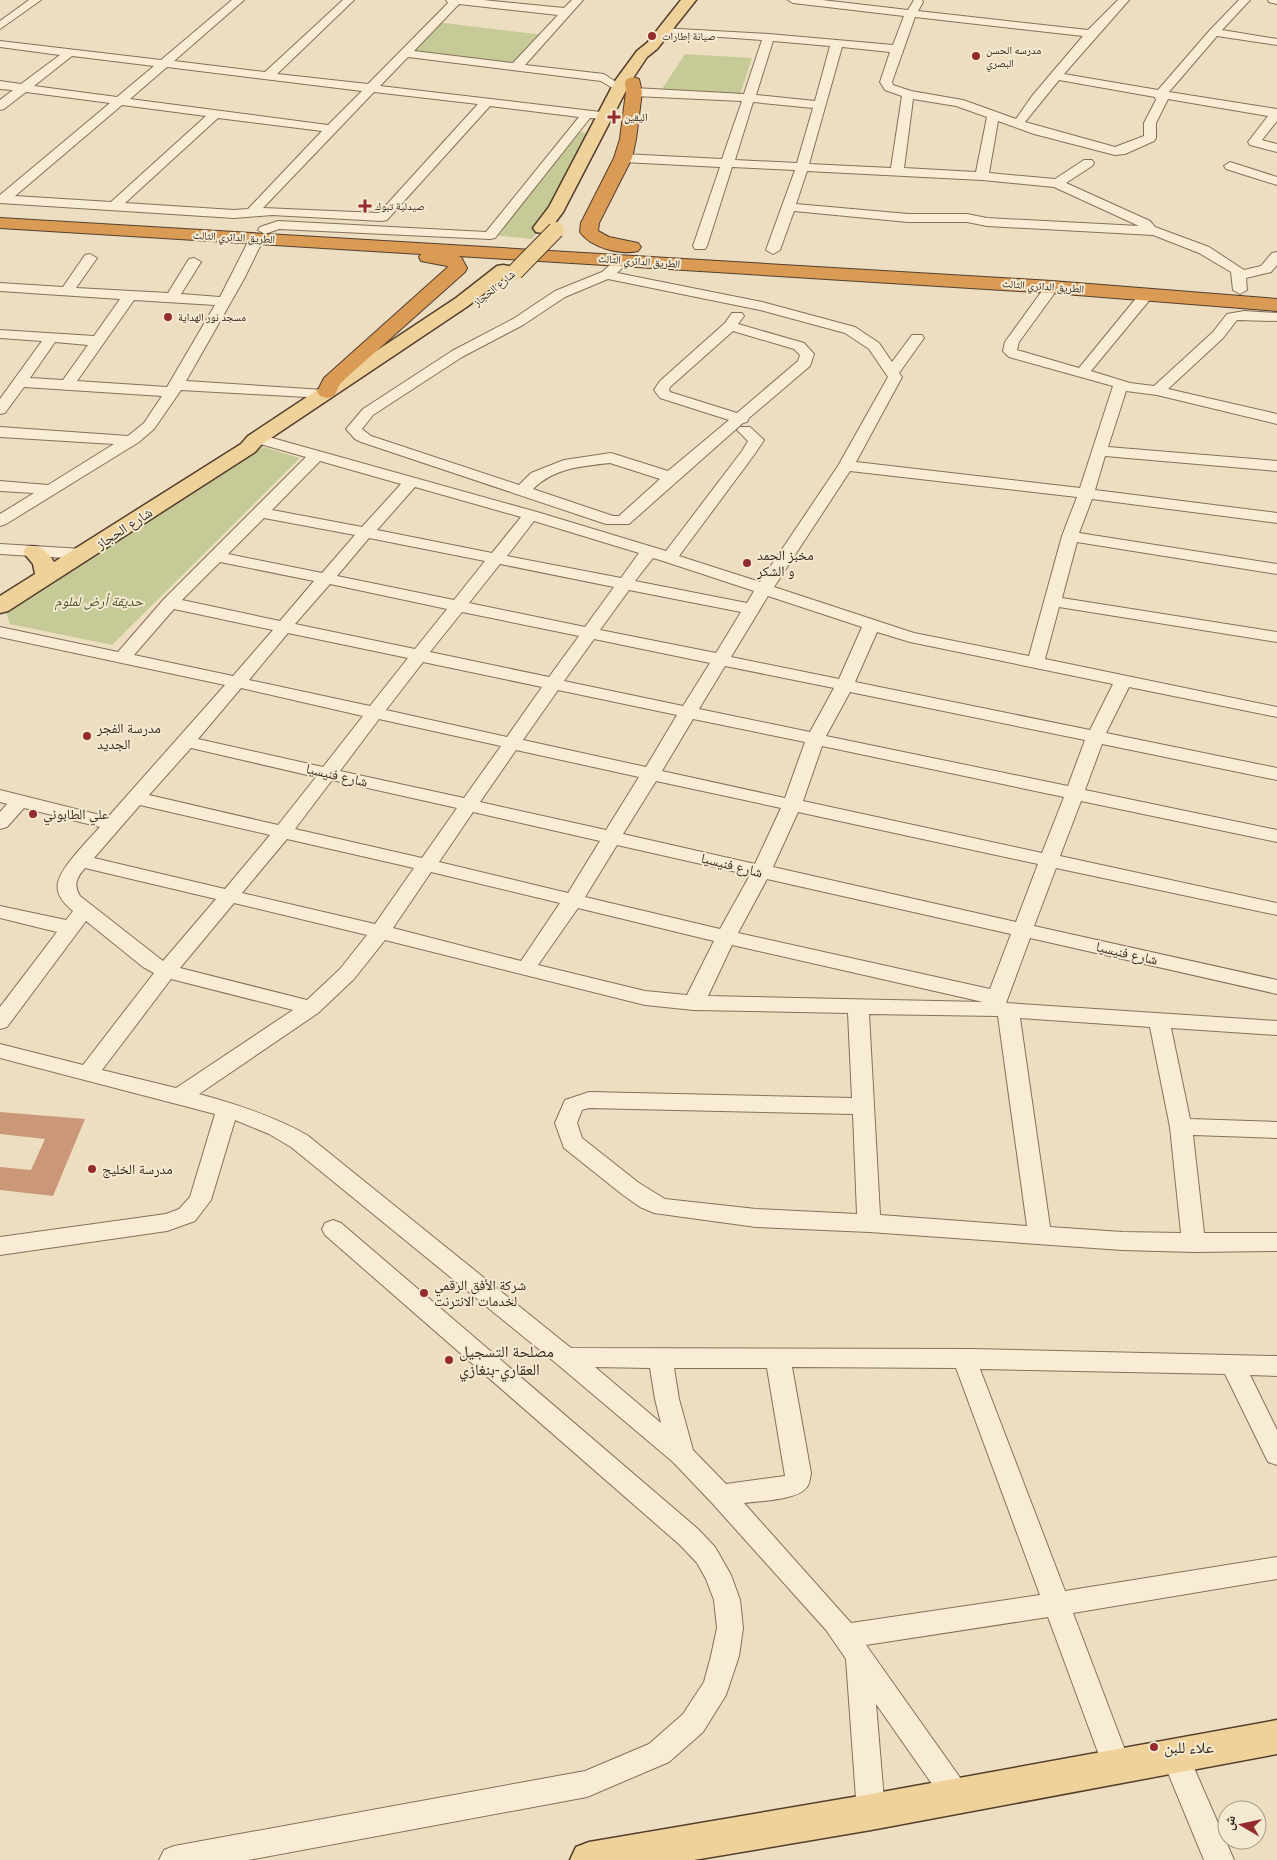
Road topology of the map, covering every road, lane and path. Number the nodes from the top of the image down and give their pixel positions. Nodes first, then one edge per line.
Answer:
1 (36, 0) edge
2 (239, 0) edge
3 (349, 0) edge
4 (451, 0) edge
5 (456, 0) edge
6 (578, 0) edge
7 (689, 0) edge
8 (799, 0) edge
9 (920, 0) edge
10 (1121, 0) edge
11 (1245, 0) edge
12 (1273, 0) edge
13 (1277, 1) edge
14 (566, 12) junction
15 (911, 13) junction
16 (0, 26) edge
17 (665, 30) junction
18 (1218, 31) junction
19 (1091, 34) junction
20 (769, 37) junction
21 (1277, 42) edge
22 (0, 44) edge
23 (837, 44) junction
24 (898, 49) junction
25 (69, 53) junction
26 (406, 53) junction
27 (164, 65) junction
28 (517, 66) junction
29 (1057, 76) junction
30 (267, 77) junction
31 (0, 85) edge
32 (629, 87) junction
33 (23, 88) junction
34 (372, 89) junction
35 (908, 94) junction
36 (1164, 97) junction
37 (748, 98) junction
38 (120, 101) junction
39 (488, 101) junction
40 (820, 105) junction
41 (0, 106) edge
42 (216, 113) junction
43 (1277, 113) edge
44 (588, 114) junction
45 (993, 115) junction
46 (605, 116) junction
47 (1018, 124) junction
48 (332, 129) junction
49 (1277, 148) edge
50 (623, 158) junction
51 (728, 162) junction
52 (1088, 163) dead end
53 (801, 166) junction
54 (1230, 166) dead end
55 (897, 172) junction
56 (982, 176) junction
57 (1277, 180) edge
58 (1057, 183) junction
59 (1, 204) edge
60 (114, 206) junction
61 (788, 207) junction
62 (253, 211) junction
63 (0, 223) edge
64 (1148, 227) junction
65 (549, 229) junction
66 (263, 236) junction
67 (700, 246) dead end
68 (772, 250) dead end
69 (680, 254) junction
70 (1277, 256) edge
71 (90, 258) dead end
72 (623, 260) junction
73 (194, 262) dead end
74 (509, 271) junction
75 (608, 276) junction
76 (1240, 282) junction
77 (0, 287) edge
78 (1052, 287) junction
79 (67, 291) junction
80 (1147, 294) junction
81 (1277, 294) edge
82 (130, 295) junction
83 (172, 298) junction
84 (1222, 300) junction
85 (224, 301) junction
86 (747, 302) junction
87 (1277, 305) edge
88 (1232, 317) junction
89 (1277, 317) edge
90 (730, 326) junction
91 (0, 334) edge
92 (52, 337) junction
93 (917, 338) dead end
94 (98, 341) junction
95 (893, 371) junction
96 (1082, 373) junction
97 (20, 382) junction
98 (67, 385) junction
99 (1124, 385) junction
100 (174, 389) junction
101 (1157, 391) junction
102 (325, 393) junction
103 (792, 394) dead end
104 (0, 410) edge
105 (1277, 418) edge
106 (744, 425) junction
107 (0, 432) edge
108 (130, 441) junction
109 (256, 444) junction
110 (381, 444) junction
111 (1100, 450) junction
112 (316, 457) junction
113 (353, 466) junction
114 (846, 466) junction
115 (1277, 466) edge
116 (671, 477) junction
117 (411, 482) junction
118 (0, 486) edge
119 (51, 490) junction
120 (522, 491) junction
121 (1086, 493) junction
122 (260, 512) junction
123 (531, 515) junction
124 (1277, 518) edge
125 (0, 522) edge
126 (365, 533) junction
127 (1070, 536) junction
128 (613, 540) junction
129 (0, 549) edge
130 (649, 551) junction
131 (34, 552) junction
132 (83, 554) junction
133 (216, 556) junction
134 (495, 558) junction
135 (669, 558) junction
136 (1277, 569) edge
137 (46, 578) junction
138 (324, 579) junction
139 (624, 584) junction
140 (764, 589) junction
141 (1051, 601) junction
142 (170, 603) junction
143 (0, 606) edge
144 (458, 606) junction
145 (752, 609) junction
146 (871, 625) junction
147 (284, 627) junction
148 (0, 632) edge
149 (591, 632) junction
150 (1277, 637) edge
151 (419, 655) junction
152 (122, 658) junction
153 (721, 661) junction
154 (1036, 662) junction
155 (1124, 680) junction
156 (236, 682) junction
157 (554, 684) junction
158 (845, 685) junction
159 (376, 712) junction
160 (689, 712) junction
161 (1277, 712) edge
162 (1096, 736) junction
163 (816, 738) junction
164 (187, 742) junction
165 (512, 742) junction
166 (329, 773) junction
167 (651, 773) junction
168 (1277, 774) edge
169 (1074, 792) junction
170 (0, 796) edge
171 (134, 798) junction
172 (20, 801) junction
173 (469, 805) junction
174 (792, 805) junction
175 (0, 823) edge
176 (112, 824) junction
177 (283, 832) junction
178 (612, 836) junction
179 (1277, 836) edge
180 (1049, 860) junction
181 (81, 861) junction
182 (427, 865) junction
183 (761, 872) junction
184 (230, 896) junction
185 (574, 900) junction
186 (1277, 909) edge
187 (84, 910) junction
188 (0, 912) edge
189 (70, 928) junction
190 (1022, 929) junction
191 (381, 932) junction
192 (726, 937) junction
193 (526, 968) junction
194 (166, 971) junction
195 (1277, 987) edge
196 (694, 1003) junction
197 (858, 1005) junction
198 (999, 1005) junction
199 (311, 1008) junction
200 (1159, 1019) junction
201 (0, 1022) edge
202 (1277, 1028) edge
203 (0, 1051) edge
204 (88, 1072) junction
205 (180, 1096) junction
206 (863, 1106) junction
207 (227, 1109) junction
208 (1181, 1127) junction
209 (1277, 1130) edge
210 (869, 1223) junction
211 (333, 1229) dead end
212 (1040, 1235) junction
213 (1277, 1242) edge
214 (1194, 1243) junction
215 (0, 1246) edge
216 (566, 1357) junction
217 (778, 1359) junction
218 (661, 1360) junction
219 (965, 1360) junction
220 (1233, 1365) junction
221 (1277, 1366) edge
222 (1277, 1454) edge
223 (682, 1455) junction
224 (721, 1495) junction
225 (1277, 1568) edge
226 (1058, 1604) junction
227 (852, 1646) junction
228 (1277, 1737) edge
229 (1175, 1756) junction
230 (1117, 1766) junction
231 (956, 1795) junction
232 (871, 1812) junction
233 (174, 1860) edge
234 (589, 1860) edge
235 (1219, 1860) edge

1 - 16 street
2 - 27 street
3 - 30 street
4 - 5 street
5 - 14 street
5 - 26 street
6 - 14 street
7 - 17 main road, شارع الحجاز
8 - 15 street
9 - 15 street
10 - 19 street
11 - 18 street
12 - 13 street
14 - 28 street
15 - 19 street
15 - 24 street
17 - 20 street
17 - 32 main road, شارع الحجاز
18 - 21 street
18 - 36 street
19 - 29 street
20 - 23 street
20 - 37 street
22 - 25 street
23 - 24 street
23 - 40 street
24 - 35 street
25 - 27 street
25 - 33 street
26 - 28 street
26 - 34 street
27 - 30 street
27 - 38 street
28 - 32 street
29 - 36 street
29 - 47 street
30 - 34 street
31 - 33 street
32 - 37 street
32 - 46 main road, شارع الحجاز
32 - 50 highway
32 - 65 main road, شارع الحجاز
33 - 38 street
33 - 41 street
34 - 39 street
34 - 48 street
35 - 45 street
35 - 55 street
36 - 43 street
36 - 47 street
37 - 40 street
37 - 51 street
38 - 42 street
38 - 59 street
39 - 44 street
39 - 62 street
40 - 53 street
42 - 48 street
42 - 60 street
43 - 49 street
44 - 46 street
44 - 66 street
45 - 47 street
45 - 56 street
46 - 65 main road, شارع الحجاز
48 - 62 street
50 - 51 street
50 - 69 highway
51 - 53 street
51 - 67 street
52 - 58 street
53 - 55 street
53 - 61 street
54 - 57 street
55 - 56 street
56 - 58 street
58 - 64 street
59 - 60 street
59 - 66 highway, الطريق الدائري الثالث
60 - 62 street
61 - 64 street
61 - 68 street
63 - 66 highway, الطريق الدائري الثالث
64 - 76 street
65 - 74 main road, شارع الحجاز, bridge
66 - 69 highway, الطريق الدائري الثالث
66 - 72 highway, الطريق الدائري الثالث
66 - 85 street
66 - 102 highway
69 - 76 highway, الطريق الدائري الثالث
70 - 76 street
71 - 79 street
72 - 75 street
72 - 78 highway, الطريق الدائري الثالث
73 - 83 street
74 - 102 main road, شارع الحجاز
74 - 109 main road, شارع الحجاز
75 - 86 street
75 - 110 street
76 - 81 highway, الطريق الدائري الثالث
77 - 79 street
78 - 80 highway, الطريق الدائري الثالث
78 - 96 street
79 - 82 street
80 - 84 highway, الطريق الدائري الثالث
80 - 96 street
82 - 83 street
82 - 94 street
83 - 85 street
84 - 87 highway, الطريق الدائري الثالث
84 - 88 street
85 - 100 street
86 - 90 street
86 - 95 street
88 - 89 street
88 - 101 street
90 - 106 street
90 - 106 street
91 - 92 street
92 - 94 street
92 - 97 street
93 - 95 street
94 - 98 street
95 - 114 street
96 - 99 street
97 - 98 street
97 - 104 street
98 - 100 street
99 - 101 street
99 - 111 street
100 - 102 street
100 - 108 street
101 - 105 street
102 - 109 main road, شارع الحجاز
103 - 106 street
106 - 116 street
106 - 128 street
106 - 135 street
107 - 108 street
108 - 119 street
109 - 112 street
109 - 132 main road, شارع الحجاز
110 - 113 street
110 - 120 street
111 - 115 street
111 - 121 street
112 - 113 street
112 - 122 street
113 - 117 street
114 - 121 street
114 - 140 street
116 - 120 street
116 - 120 street
117 - 123 street
117 - 126 street
118 - 119 street
119 - 125 street
121 - 124 street
121 - 127 street
122 - 126 street
122 - 133 street
123 - 128 street
123 - 134 street
126 - 134 street
126 - 138 street
127 - 136 street
127 - 141 street
128 - 130 street
129 - 131 street
130 - 135 street
130 - 139 street
131 - 132 street
131 - 137 main road
132 - 137 main road, شارع الحجاز
133 - 138 street
133 - 142 street
134 - 139 street
134 - 144 street
135 - 140 street
137 - 143 main road, شارع الحجاز
138 - 144 street
138 - 147 street
139 - 145 street
139 - 149 street
140 - 145 street
140 - 146 street
141 - 150 street
141 - 154 street
142 - 147 street
142 - 152 street
144 - 149 street
144 - 151 street
145 - 153 street
146 - 154 street
146 - 158 street
147 - 151 street
147 - 156 street
148 - 152 street
149 - 153 street
149 - 157 street
151 - 157 street
151 - 159 street
152 - 156 street
153 - 158 street
153 - 160 street
154 - 155 street
155 - 161 street
155 - 162 street
156 - 159 street
156 - 164 street
157 - 160 street
157 - 165 street
158 - 162 street
158 - 163 street
159 - 165 street
159 - 166 street
160 - 163 street
160 - 167 street
162 - 168 street
162 - 169 street
163 - 169 street
163 - 174 street
164 - 166 street, شارع فنيسيا
164 - 171 street
165 - 167 street
165 - 173 street
166 - 173 street, شارع فنيسيا
166 - 177 street
167 - 174 street
167 - 178 street
169 - 179 street
169 - 180 street
170 - 172 street
171 - 176 street
171 - 177 street
172 - 175 street
172 - 176 street
173 - 178 street, شارع فنيسيا
173 - 182 street
174 - 180 street
174 - 183 street
176 - 181 street
177 - 182 street
177 - 184 street
178 - 183 street, شارع فنيسيا
178 - 185 street
180 - 186 street
180 - 190 street
181 - 184 street
181 - 187 street
182 - 185 street
182 - 191 street
183 - 190 street, شارع فنيسيا
183 - 192 street
184 - 191 street
184 - 194 street
185 - 192 street
185 - 193 street
187 - 189 street
187 - 194 street
188 - 189 street
189 - 201 street
190 - 195 street, شارع فنيسيا
190 - 198 street
191 - 193 street
191 - 199 street
192 - 196 street
192 - 198 street
193 - 196 street
194 - 199 street
194 - 204 street
196 - 197 street
197 - 198 street
197 - 206 street
198 - 200 street
198 - 212 street
199 - 205 street
200 - 202 street
200 - 208 street
203 - 204 street
204 - 205 street
205 - 207 street
206 - 210 street
206 - 210 street
207 - 215 street
207 - 216 street
208 - 209 street
208 - 214 street
210 - 212 street
211 - 233 street
212 - 214 street
213 - 214 street
216 - 218 street
216 - 223 street
217 - 218 street
217 - 219 street
217 - 224 street
218 - 223 street
219 - 220 street
219 - 226 street
220 - 221 street
220 - 222 street
223 - 224 street
224 - 227 street
225 - 226 street
226 - 227 street
226 - 230 street
227 - 231 street
227 - 232 street
228 - 229 main road
229 - 230 main road
229 - 235 street
230 - 231 main road
231 - 232 main road
232 - 234 main road

